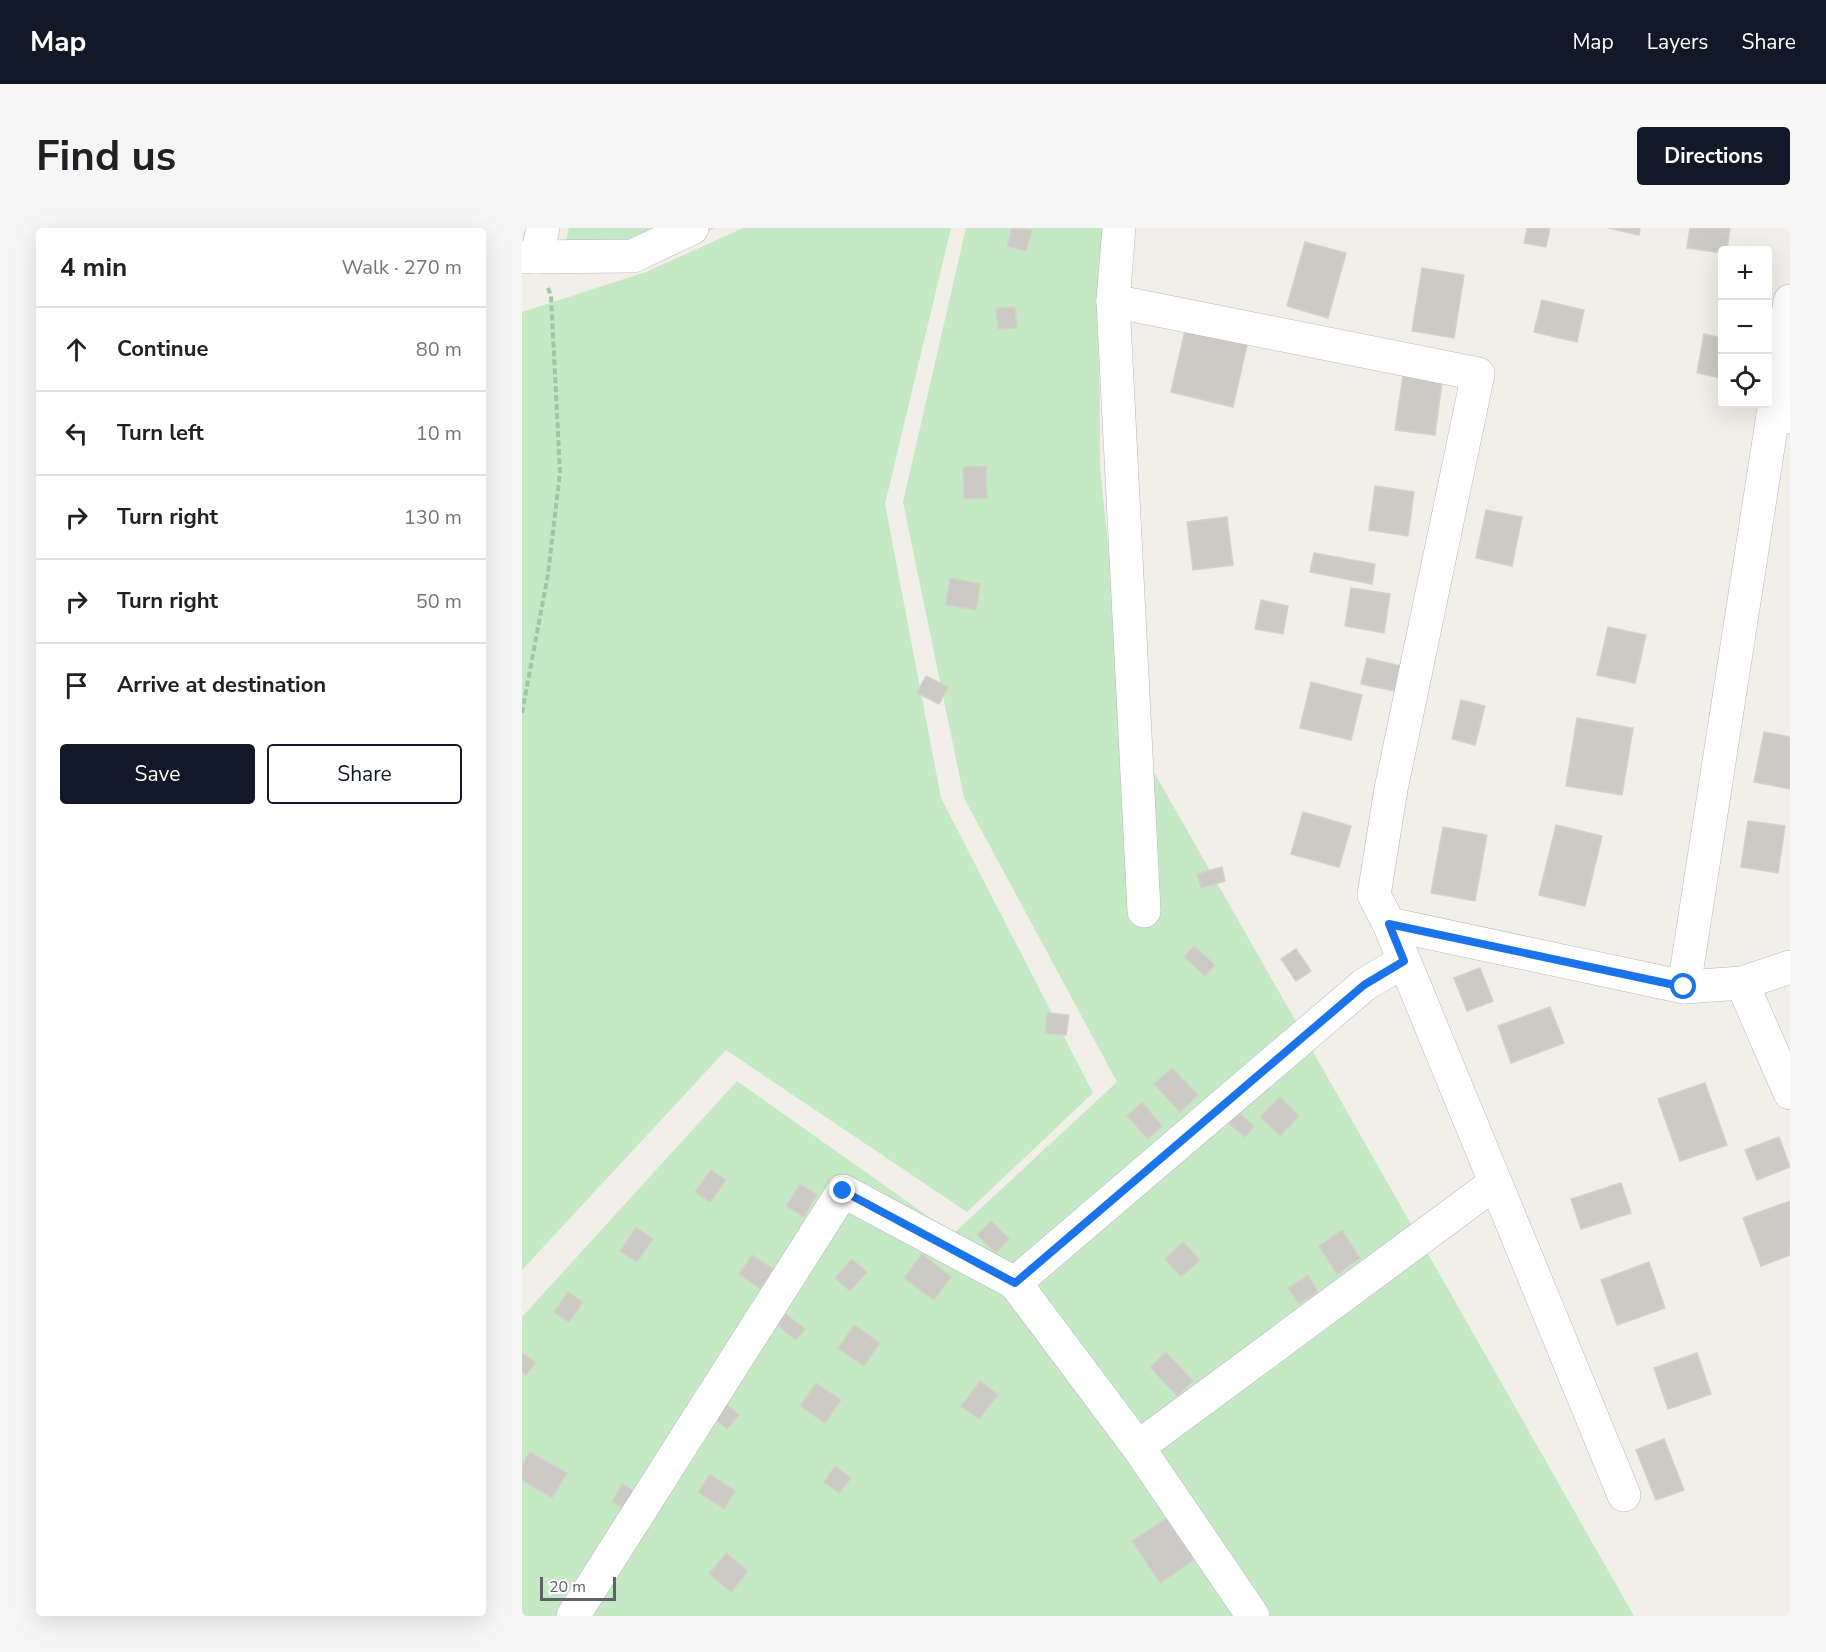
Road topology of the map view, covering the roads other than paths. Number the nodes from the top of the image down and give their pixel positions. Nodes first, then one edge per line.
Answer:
1 (692, 228) edge
2 (1119, 228) edge
3 (534, 247) edge
4 (1113, 301) junction
5 (1790, 302) edge
6 (1782, 416) edge
7 (1144, 911) dead end
8 (1389, 924) junction
9 (1404, 961) junction
10 (1790, 966) edge
11 (1742, 983) junction
12 (1684, 987) junction
13 (1790, 1093) edge
14 (1495, 1183) junction
15 (1015, 1283) junction
16 (1138, 1448) junction
17 (1624, 1495) dead end
18 (573, 1616) edge
19 (1253, 1616) edge

1 - 3 street
2 - 4 street
4 - 7 street
4 - 8 street
5 - 6 street
6 - 12 street
8 - 9 street
8 - 12 street
9 - 14 street
9 - 15 street
10 - 11 street
11 - 12 street
11 - 13 street
14 - 16 street
14 - 17 street
15 - 16 street
15 - 18 street
16 - 19 street

